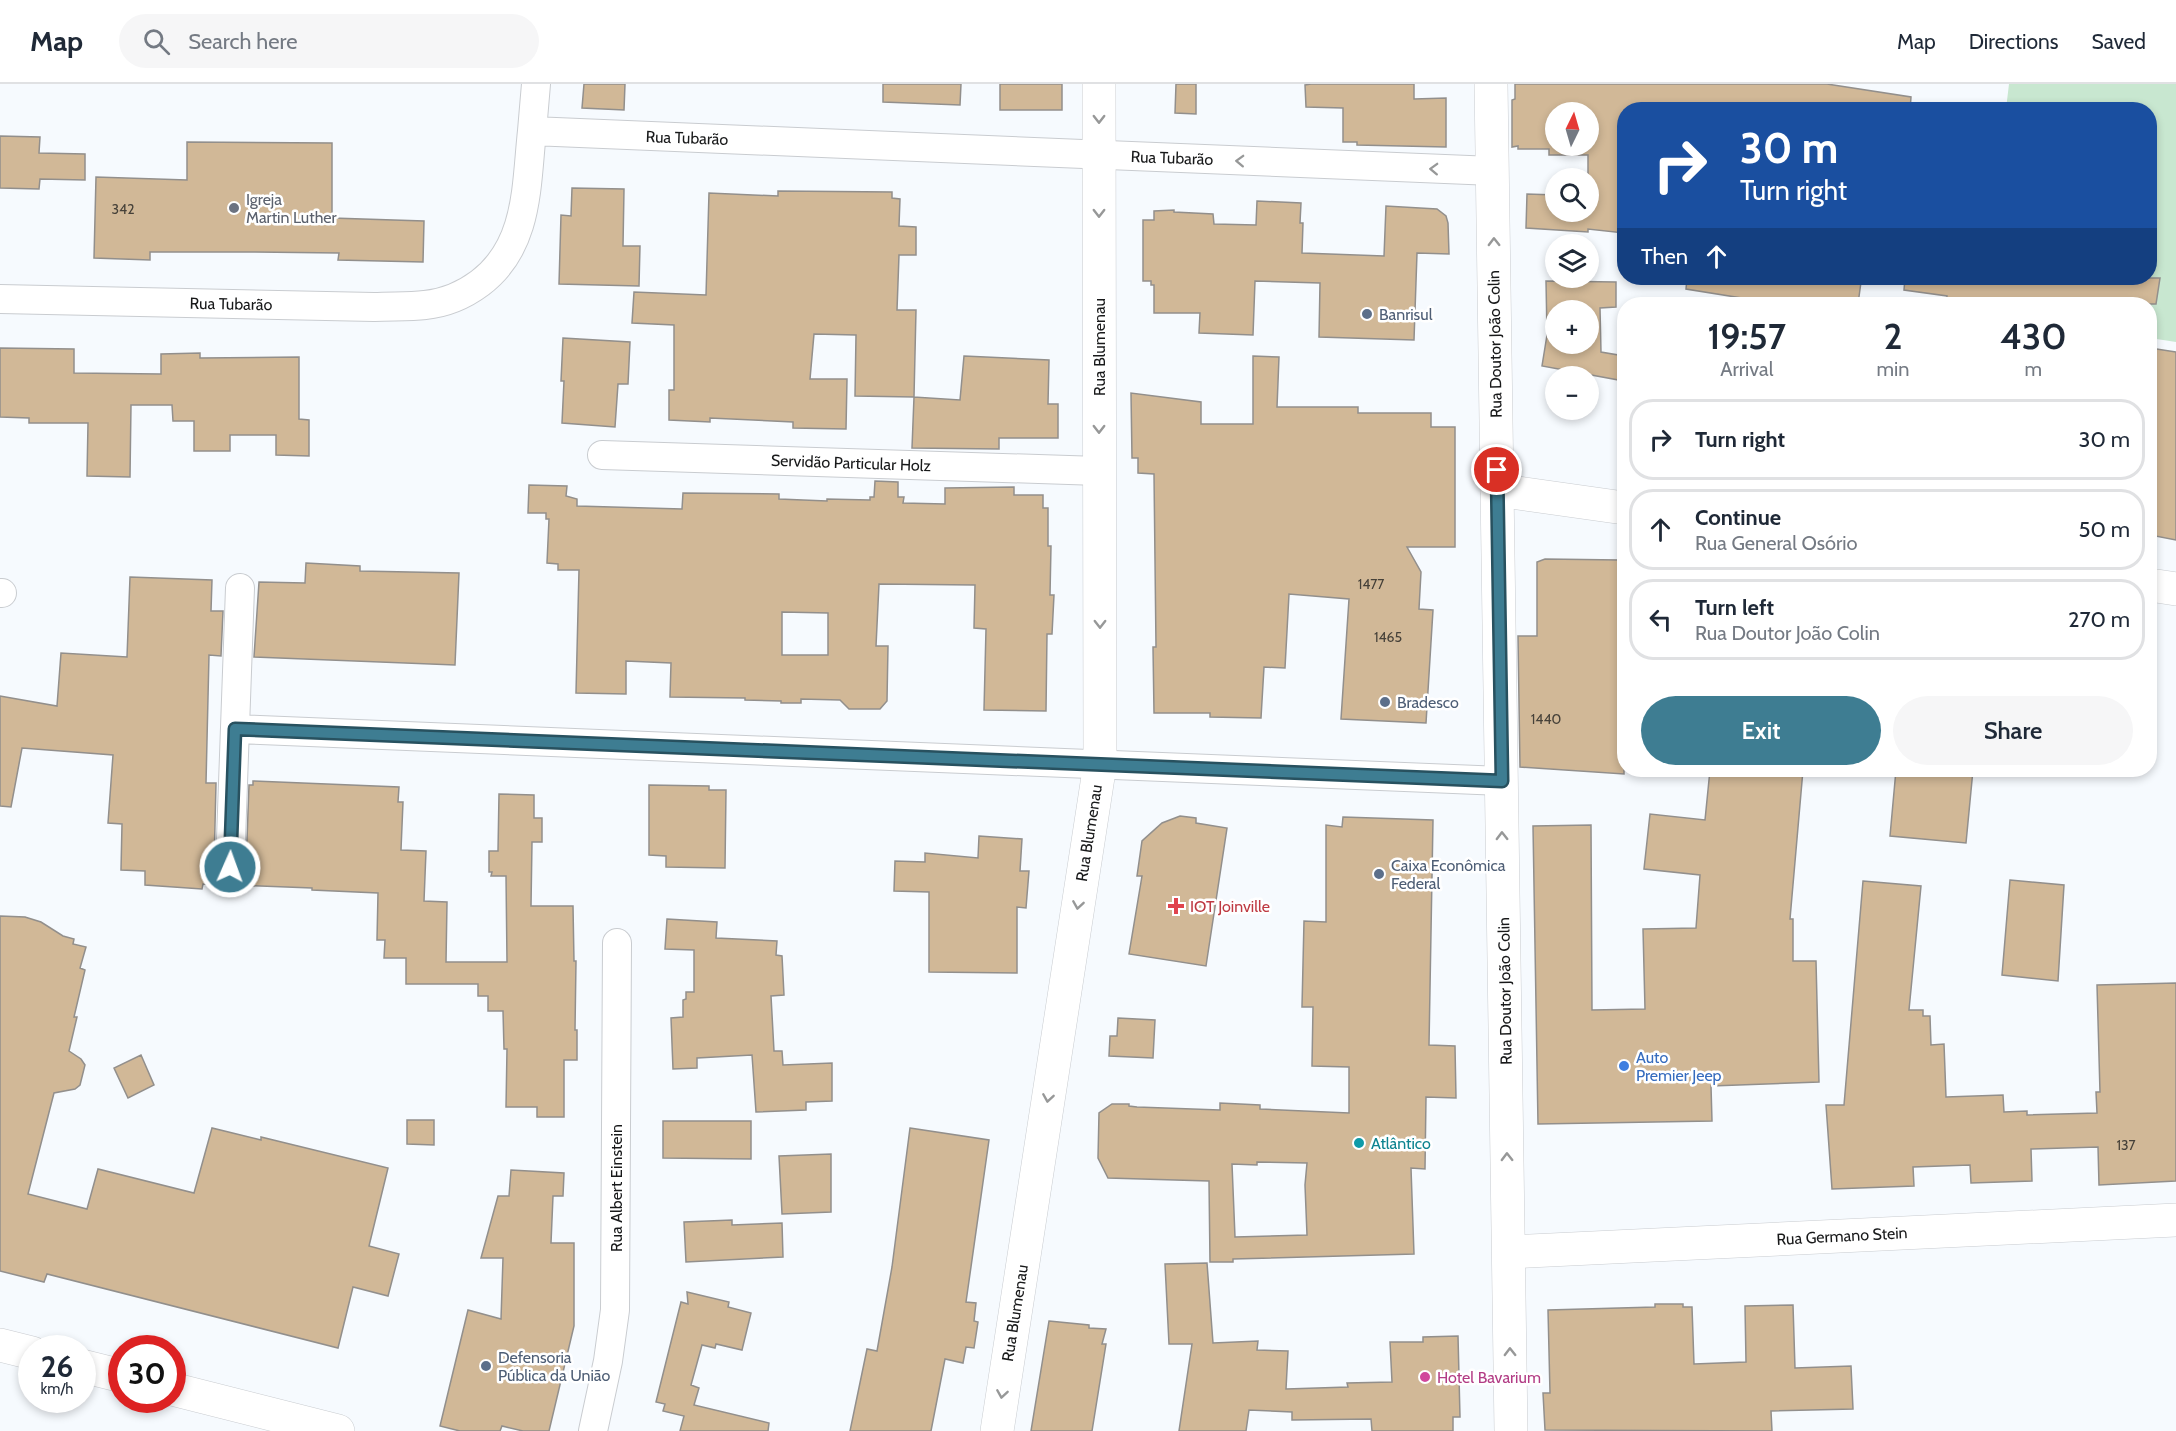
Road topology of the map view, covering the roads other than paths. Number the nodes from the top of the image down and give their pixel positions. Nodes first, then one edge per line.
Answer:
1 (536, 84) edge
2 (1099, 84) edge
3 (1491, 84) edge
4 (532, 131) junction
5 (1099, 155) junction
6 (1493, 171) junction
7 (0, 299) edge
8 (602, 455) dead end
9 (1099, 471) junction
10 (1497, 490) junction
11 (1617, 507) edge
12 (2157, 586) edge
13 (240, 588) dead end
14 (2176, 589) edge
15 (235, 729) junction
16 (1100, 764) junction
17 (1502, 781) junction
18 (230, 867) dead end
19 (617, 943) dead end
20 (2176, 1220) edge
21 (1509, 1252) junction
22 (0, 1345) edge
23 (18, 1350) edge
24 (186, 1393) edge
25 (338, 1431) edge
26 (593, 1431) edge
27 (997, 1431) edge
28 (1511, 1431) edge

1 - 4 street
2 -> 5 main road, Rua Blumenau
3 - 6 main road, Rua Doutor João Colin
4 - 5 street, Rua Tubarão
4 - 7 street, Rua Tubarão
6 -> 5 street, Rua Tubarão
5 -> 9 main road, Rua Blumenau
10 -> 6 main road, Rua Doutor João Colin
8 - 9 street, Servidão Particular Holz
9 -> 16 main road, Rua Blumenau
10 - 11 main road
10 - 17 main road, Rua Doutor João Colin
12 - 14 main road
13 - 15 street
15 - 16 street
15 - 18 street
16 - 17 street
16 -> 27 main road, Rua Blumenau
21 -> 17 main road, Rua Doutor João Colin
19 - 26 street, Rua Albert Einstein
20 - 21 main road, Rua Germano Stein
28 -> 21 main road, Rua Doutor João Colin
22 - 23 main road
24 - 25 main road

